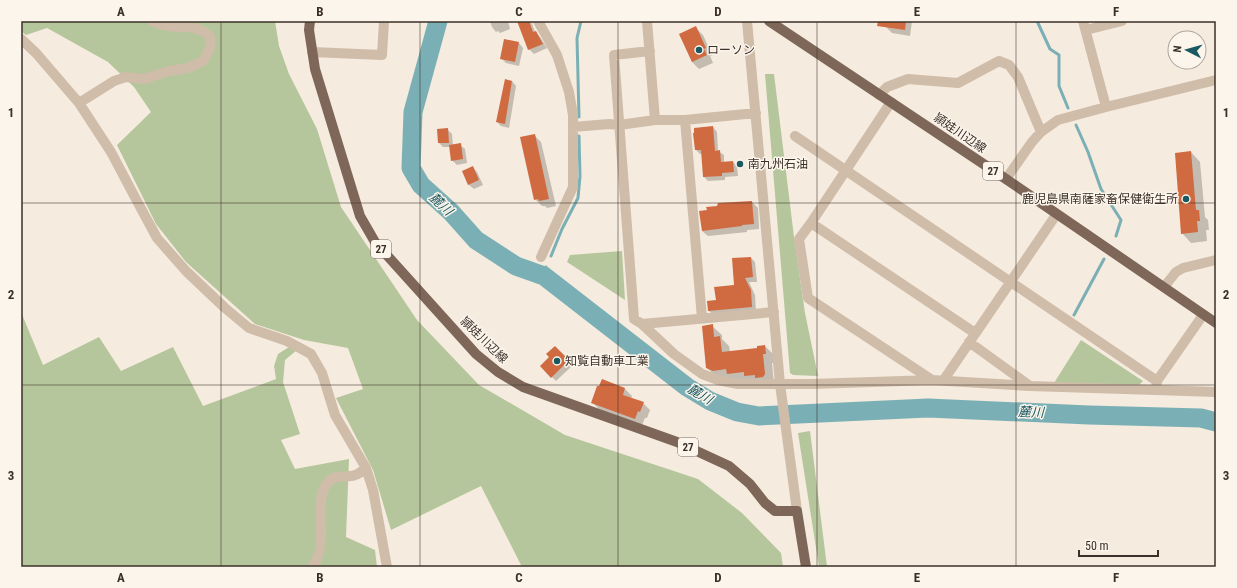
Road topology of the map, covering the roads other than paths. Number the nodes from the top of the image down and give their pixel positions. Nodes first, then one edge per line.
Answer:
1 (152, 21) edge
2 (310, 21) edge
3 (384, 21) edge
4 (538, 21) edge
5 (647, 21) edge
6 (747, 21) edge
7 (769, 21) edge
8 (1122, 21) edge
9 (1084, 26) edge
10 (21, 39) edge
11 (650, 51) junction
12 (312, 52) junction
13 (1216, 80) edge
14 (879, 95) junction
15 (891, 102) junction
16 (79, 103) junction
17 (1106, 107) junction
18 (756, 113) junction
19 (655, 120) junction
20 (685, 120) junction
21 (620, 125) junction
22 (573, 127) junction
23 (1041, 132) junction
24 (795, 136) dead end
25 (846, 170) junction
26 (1006, 179) junction
27 (1056, 214) junction
28 (811, 223) junction
29 (541, 257) dead end
30 (1216, 260) edge
31 (1011, 282) junction
32 (1164, 287) junction
33 (774, 312) junction
34 (1203, 315) junction
35 (702, 318) junction
36 (1216, 323) edge
37 (642, 324) junction
38 (975, 333) junction
39 (969, 342) junction
40 (932, 380) junction
41 (943, 381) junction
42 (1030, 386) junction
43 (1157, 386) junction
44 (780, 387) junction
45 (1216, 392) edge
46 (366, 468) junction
47 (797, 511) junction
48 (312, 567) edge
49 (387, 567) edge
50 (806, 567) edge

1 - 16 street
2 - 12 main road, 頴娃川辺線 / 27
3 - 12 street
4 - 22 street
5 - 11 street
6 - 18 street
7 - 14 main road, 頴娃川辺線 / 27
8 - 9 street
9 - 17 street
10 - 16 street
11 - 19 street
11 - 21 street
12 - 47 main road, 頴娃川辺線 / 27
13 - 17 street
14 - 15 main road, 頴娃川辺線 / 27
14 - 23 street
15 - 25 street
15 - 26 main road, 頴娃川辺線 / 27
16 - 46 street
17 - 23 street
18 - 20 street
18 - 33 street
19 - 20 street
19 - 21 street
20 - 35 street
21 - 22 street
21 - 37 street
22 - 29 street
23 - 26 street
24 - 25 street
25 - 28 street
25 - 31 street
26 - 27 main road, 頴娃川辺線 / 27
27 - 31 street
27 - 32 main road, 頴娃川辺線 / 27
28 - 38 street
28 - 40 street
30 - 32 street
31 - 38 street
31 - 43 street
32 - 34 main road, 頴娃川辺線 / 27
33 - 35 street
33 - 44 street
34 - 36 main road, 頴娃川辺線 / 27
34 - 43 street
35 - 37 street
37 - 44 street
38 - 39 street
39 - 41 street
39 - 42 street
40 - 41 street
40 - 44 street
41 - 42 street
42 - 43 street
43 - 45 street
44 - 47 street
46 - 48 street
46 - 49 street
47 - 50 main road

